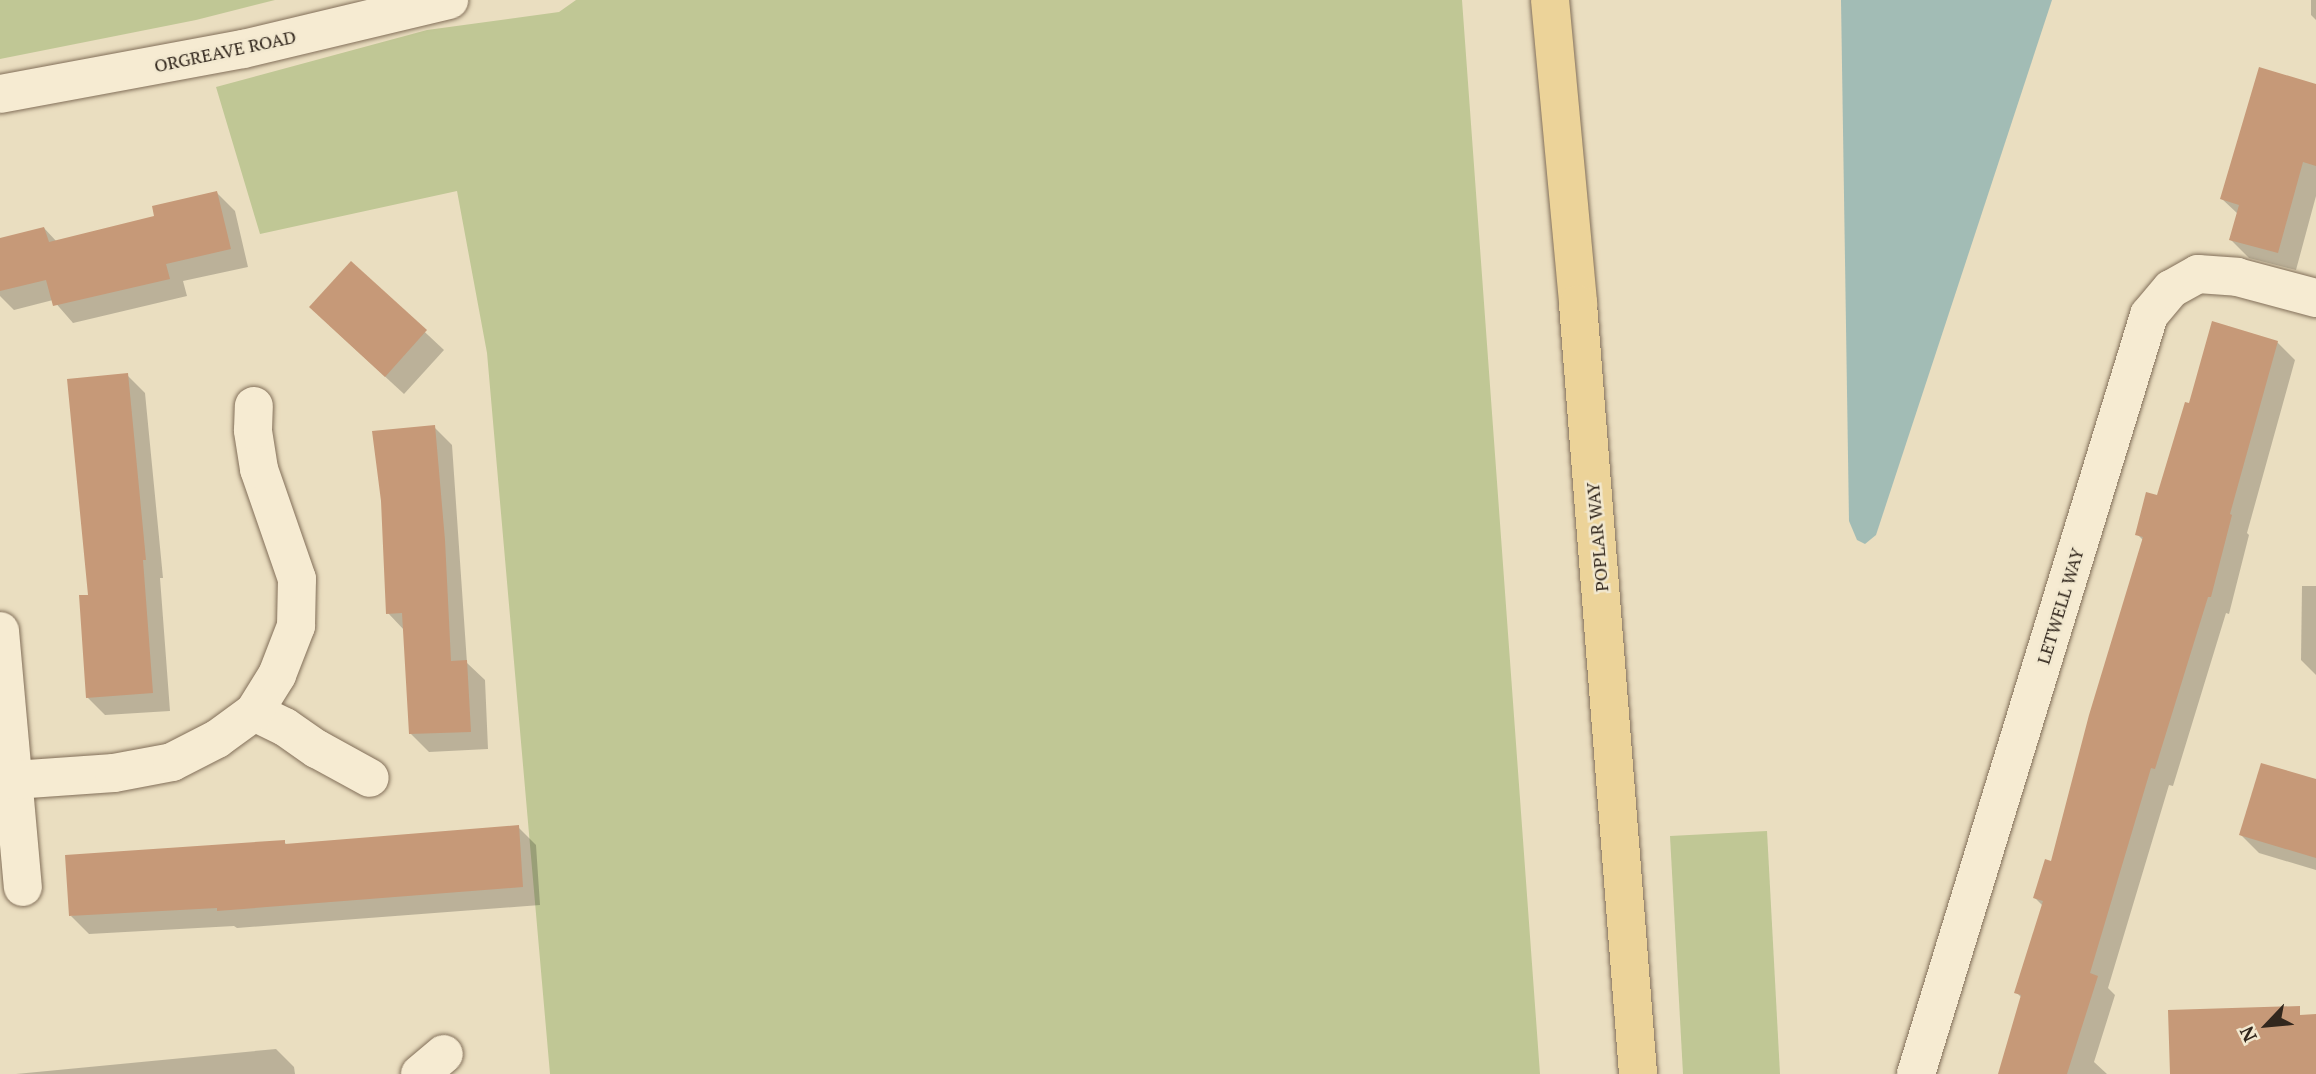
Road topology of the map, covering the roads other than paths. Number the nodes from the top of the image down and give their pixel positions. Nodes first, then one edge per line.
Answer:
1 (449, 0) edge
2 (1550, 0) edge
3 (0, 94) edge
4 (2316, 298) edge
5 (254, 406) dead end
6 (0, 631) edge
7 (254, 712) junction
8 (370, 778) dead end
9 (14, 780) junction
10 (23, 887) dead end
11 (1638, 1074) edge
12 (1916, 1074) edge

1 - 3 street, ORGREAVE ROAD
2 - 11 main road, POPLAR WAY
4 - 12 street, LETWELL WAY
5 - 7 street
6 - 9 street
7 - 8 street
7 - 9 street
9 - 10 street

